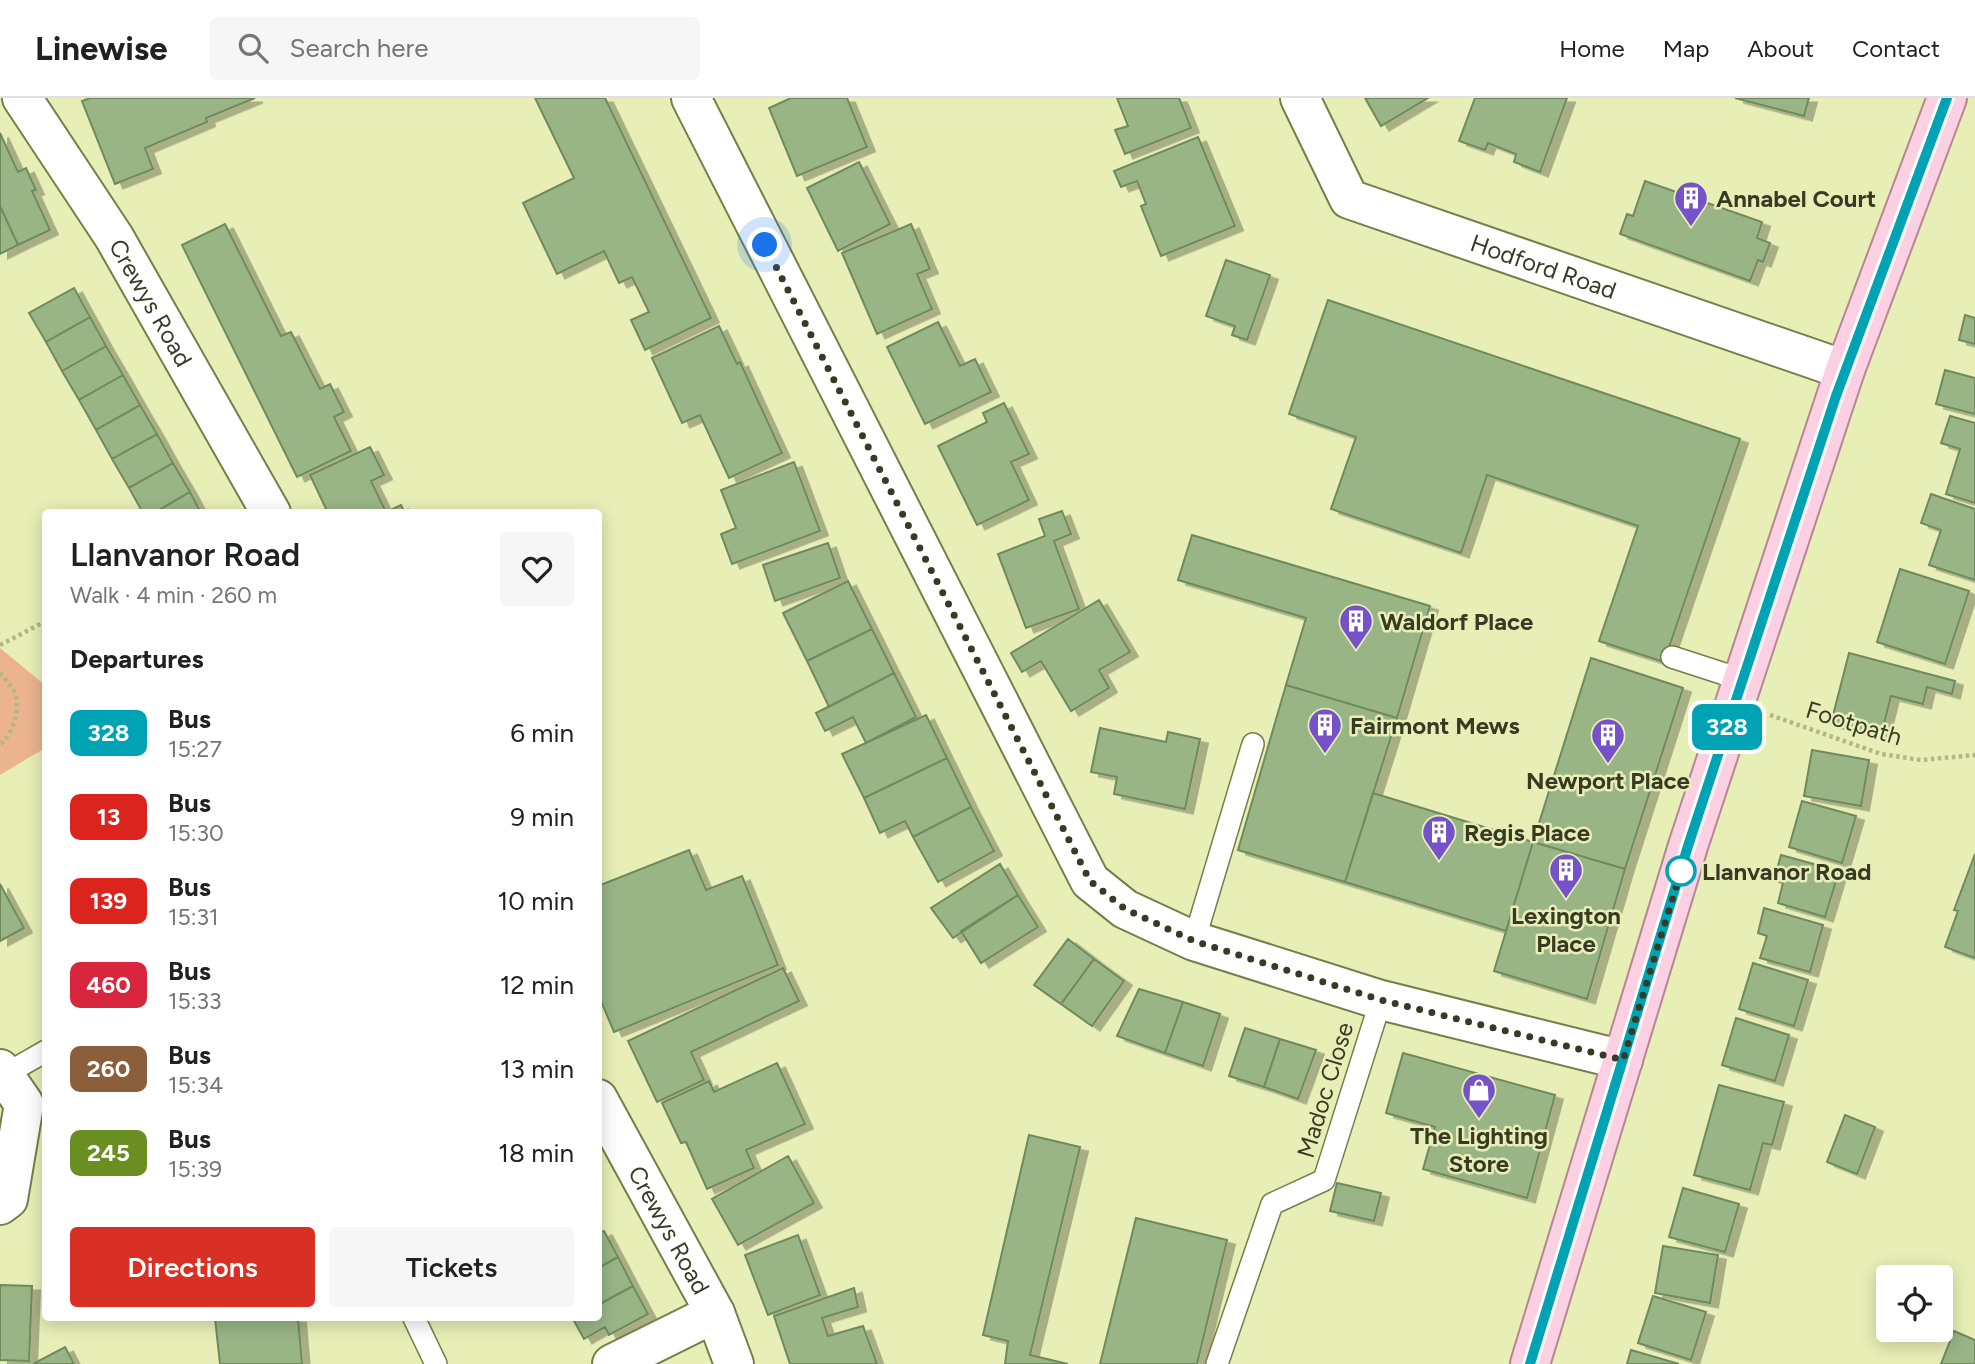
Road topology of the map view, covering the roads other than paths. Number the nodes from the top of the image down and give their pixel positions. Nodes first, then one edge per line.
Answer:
1 (7, 98) edge
2 (22, 98) edge
3 (691, 98) edge
4 (1300, 98) edge
5 (1947, 98) edge
6 (0, 102) edge
7 (1845, 370) junction
8 (269, 509) edge
9 (1672, 657) dead end
10 (1743, 680) junction
11 (1253, 744) dead end
12 (1194, 941) junction
13 (1381, 1000) junction
14 (42, 1053) edge
15 (1623, 1060) junction
16 (2, 1072) edge
17 (602, 1106) edge
18 (0, 1205) edge
19 (715, 1313) junction
20 (415, 1321) edge
21 (436, 1364) edge
22 (612, 1364) edge
23 (734, 1364) edge
24 (1217, 1364) edge
25 (1530, 1364) edge

1 - 6 street
2 - 8 street, Crewys Road
3 - 12 street
4 - 7 street, Hodford Road
5 - 7 main road
7 - 10 main road
9 - 10 lane
10 - 15 main road
11 - 12 lane
12 - 13 street
13 - 15 street
13 - 24 lane, Madoc Close
14 - 16 lane
15 - 25 main road
16 - 18 street
17 - 19 street, Crewys Road
19 - 22 street
19 - 23 street, Crewys Road
20 - 21 lane

